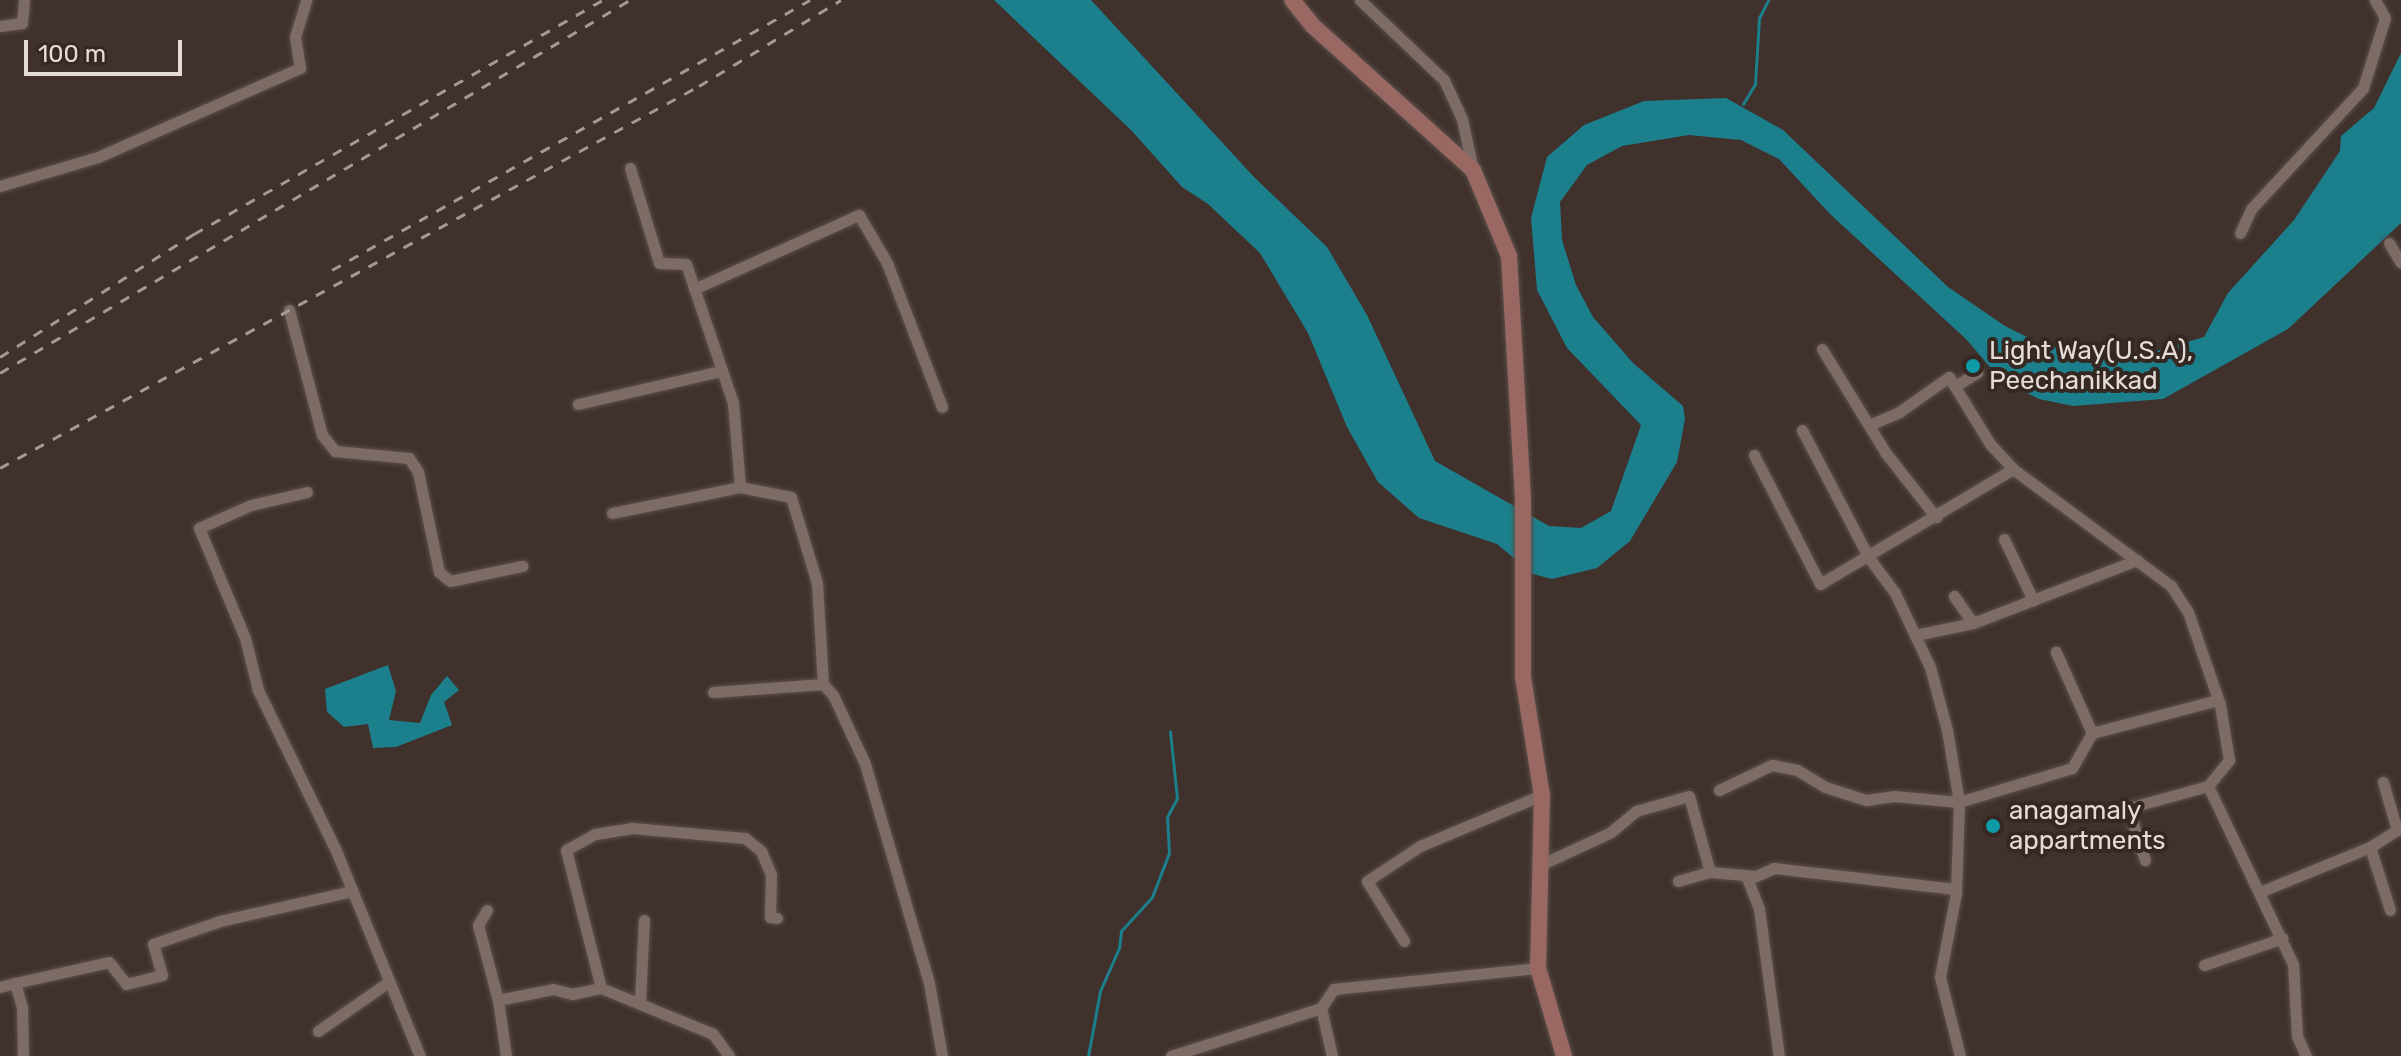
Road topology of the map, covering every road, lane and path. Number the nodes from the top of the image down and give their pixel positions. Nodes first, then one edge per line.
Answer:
1 (24, 0) edge
2 (306, 0) edge
3 (1292, 0) edge
4 (1360, 0) edge
5 (2375, 0) edge
6 (0, 26) edge
7 (630, 168) dead end
8 (1473, 170) junction
9 (0, 186) edge
10 (2240, 233) dead end
11 (2389, 243) dead end
12 (2401, 263) edge
13 (694, 289) junction
14 (289, 310) dead end
15 (1822, 349) dead end
16 (721, 371) junction
17 (1977, 373) dead end
18 (1955, 386) junction
19 (578, 404) dead end
20 (942, 407) dead end
21 (1869, 425) junction
22 (1802, 430) dead end
23 (1754, 455) dead end
24 (2013, 469) junction
25 (740, 487) junction
26 (307, 492) dead end
27 (612, 513) dead end
28 (1936, 517) junction
29 (2004, 539) dead end
30 (1869, 558) junction
31 (2137, 560) junction
32 (522, 566) dead end
33 (1954, 596) dead end
34 (2033, 600) junction
35 (1973, 623) junction
36 (1915, 635) junction
37 (2056, 652) dead end
38 (823, 684) junction
39 (713, 692) dead end
40 (2218, 700) junction
41 (2092, 733) junction
42 (2383, 782) dead end
43 (2208, 786) junction
44 (1719, 790) dead end
45 (1542, 795) junction
46 (1959, 802) junction
47 (2399, 829) edge
48 (2370, 847) junction
49 (2145, 860) dead end
50 (1540, 865) junction
51 (1710, 872) junction
52 (1746, 875) junction
53 (1678, 881) dead end
54 (1956, 889) junction
55 (352, 891) junction
56 (2262, 891) junction
57 (487, 910) dead end
58 (2390, 910) dead end
59 (777, 918) dead end
60 (644, 920) dead end
61 (2283, 938) junction
62 (1404, 941) dead end
63 (2204, 965) dead end
64 (1538, 968) junction
65 (15, 983) junction
66 (387, 983) junction
67 (0, 987) edge
68 (601, 988) junction
69 (498, 1000) junction
70 (640, 1001) junction
71 (1321, 1008) junction
72 (318, 1031) dead end
73 (1195, 1052) edge
74 (23, 1056) edge
75 (420, 1056) edge
76 (506, 1056) edge
77 (729, 1056) edge
78 (942, 1056) edge
79 (1171, 1056) edge
80 (1332, 1056) edge
81 (1564, 1056) edge
82 (1779, 1056) edge
83 (1960, 1056) edge
84 (2306, 1056) edge

1 - 6 street
2 - 9 street
3 - 8 main road
4 - 8 street
5 - 10 street
7 - 13 street
8 - 45 main road
11 - 12 street
13 - 16 street
13 - 20 street
14 - 32 street
15 - 21 street
16 - 19 street
16 - 25 street
17 - 18 street
18 - 21 street
18 - 24 street
21 - 28 street
22 - 30 street
23 - 30 street
24 - 28 street
24 - 31 street
25 - 27 street
25 - 38 street
26 - 55 street
28 - 30 street
29 - 34 street
30 - 36 street
31 - 34 street
31 - 40 street
33 - 35 street
34 - 35 street
35 - 36 street
36 - 46 street
37 - 41 street
38 - 39 street
38 - 78 street
40 - 41 street
40 - 43 street
41 - 46 street
42 - 47 street
43 - 49 street
43 - 56 street
44 - 46 street
45 - 50 main road
45 - 62 street
46 - 54 street
47 - 48 street
48 - 56 street
48 - 58 street
50 - 51 street
50 - 64 main road
51 - 52 street
51 - 53 street
52 - 54 street
52 - 82 street
54 - 83 street
55 - 65 street
55 - 66 street
56 - 61 street
57 - 69 street
59 - 68 street
60 - 70 street
61 - 63 street
61 - 84 street
64 - 71 street
64 - 81 main road
65 - 67 street
65 - 74 street
66 - 72 street
66 - 75 street
68 - 69 street
68 - 70 street
69 - 76 street
70 - 77 street
71 - 73 street
71 - 80 street
73 - 79 street

